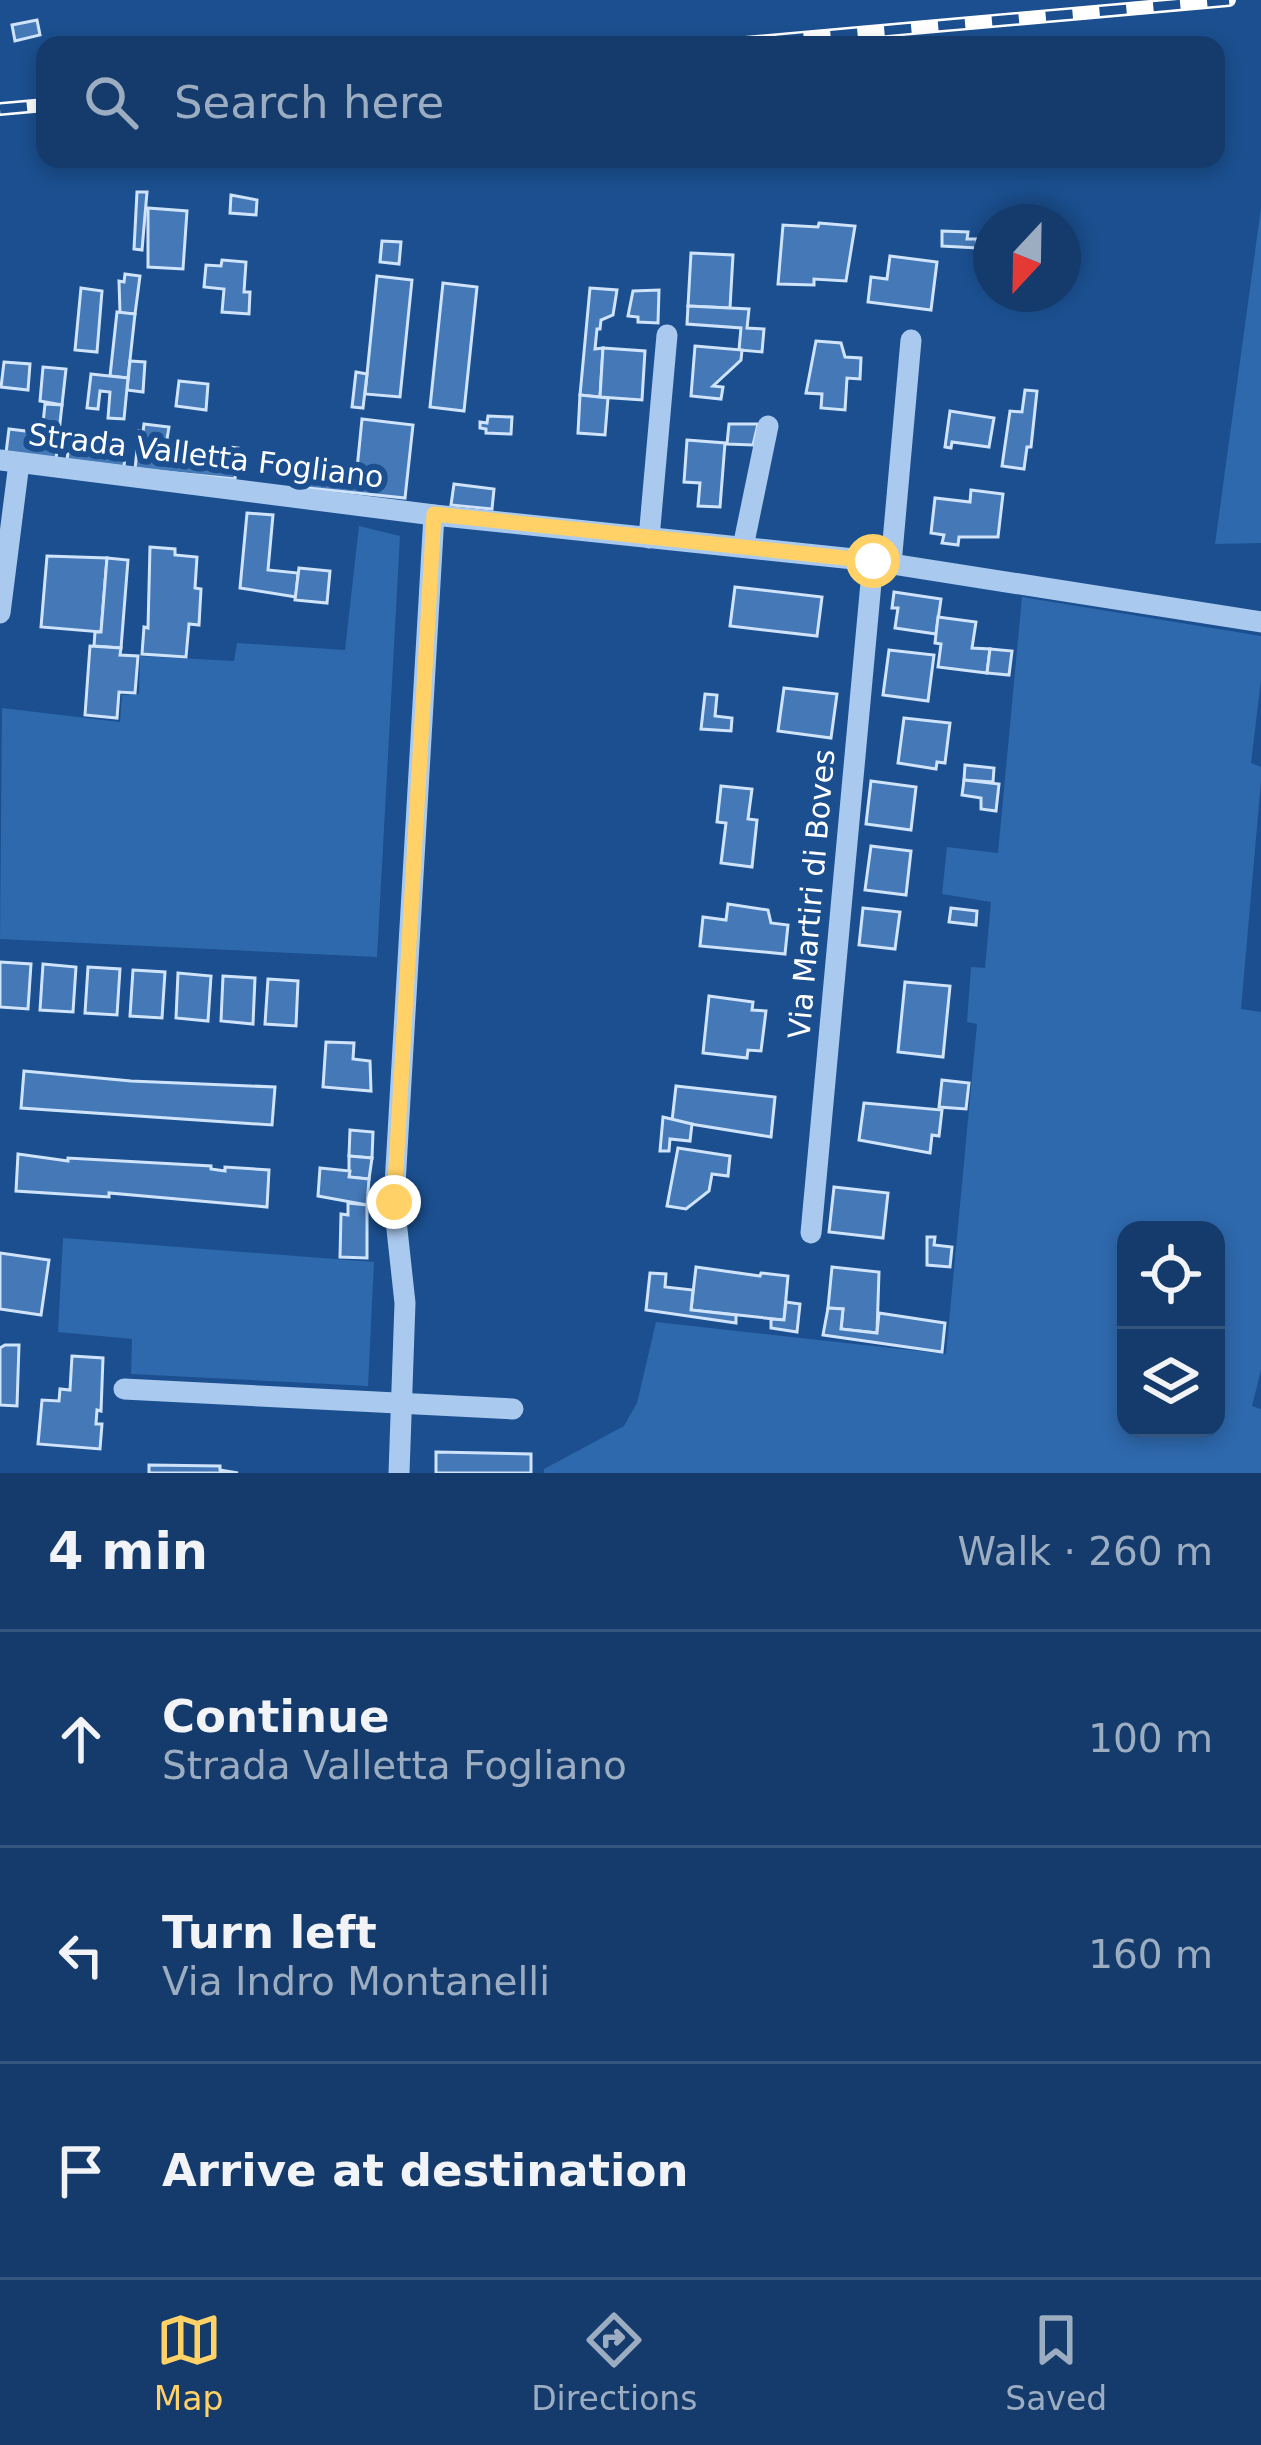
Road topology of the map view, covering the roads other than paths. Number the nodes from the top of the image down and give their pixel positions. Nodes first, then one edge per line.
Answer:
1 (667, 334) dead end
2 (911, 340) dead end
3 (768, 426) dead end
4 (10, 461) edge
5 (434, 514) junction
6 (649, 538) junction
7 (743, 548) junction
8 (882, 563) junction
9 (0, 613) edge
10 (1261, 622) edge
11 (811, 1233) dead end
12 (124, 1390) dead end
13 (402, 1403) junction
14 (513, 1409) dead end
15 (399, 1473) edge

1 - 6 street
2 - 8 street, Via Martiri di Boves
3 - 7 street
4 - 5 street, Strada Valletta Fogliano
4 - 9 street
5 - 6 street, Strada Valletta Fogliano
5 - 13 street
6 - 7 street, Strada Valletta Fogliano
7 - 8 street, Strada Valletta Fogliano
8 - 10 street, Strada Valletta Fogliano
8 - 11 street, Via Martiri di Boves
12 - 13 street
13 - 14 street
13 - 15 street

